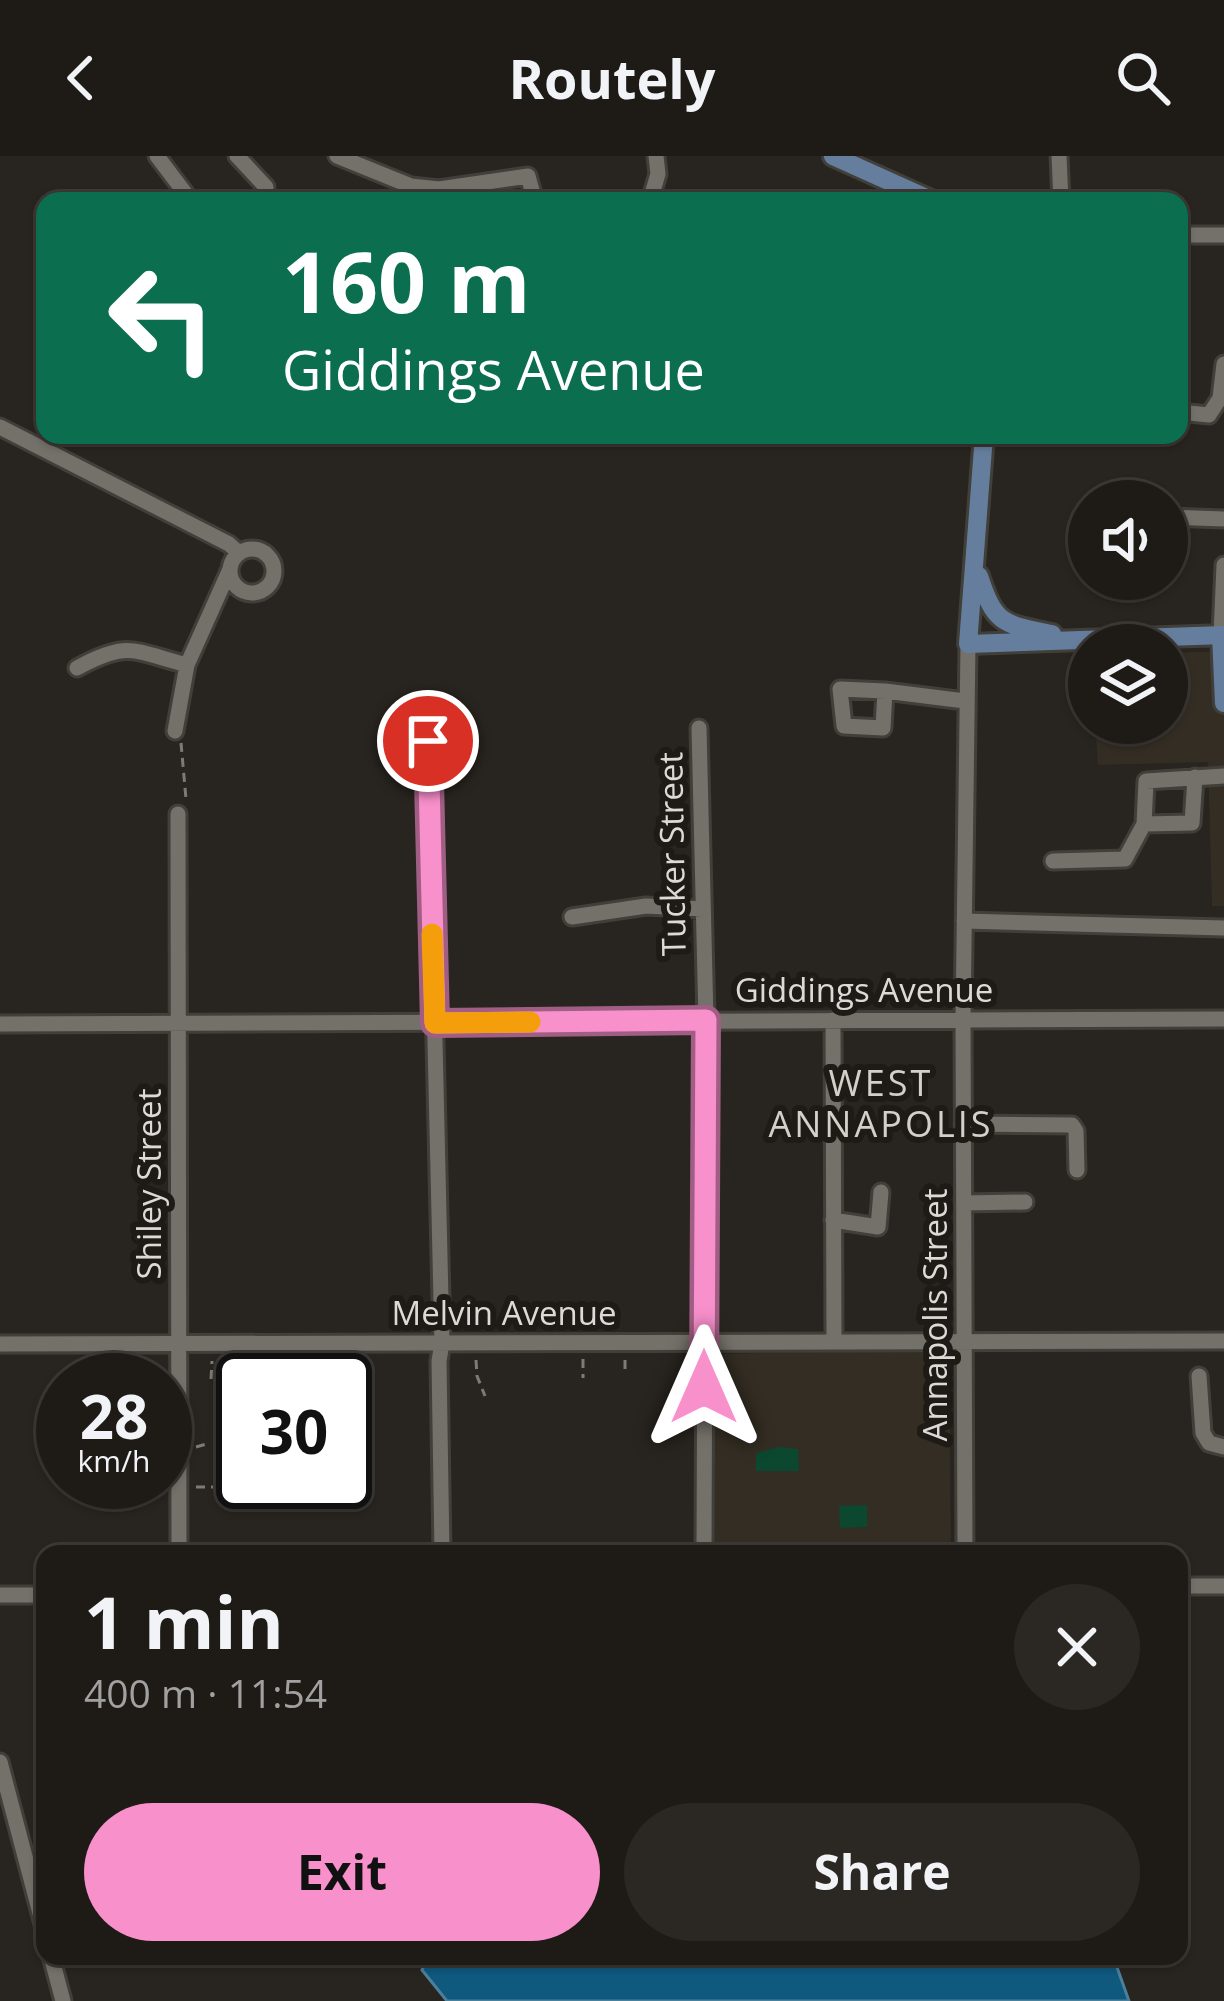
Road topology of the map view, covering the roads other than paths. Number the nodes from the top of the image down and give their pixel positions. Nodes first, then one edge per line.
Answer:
1 (157, 156) edge
2 (237, 156) edge
3 (337, 156) edge
4 (656, 156) edge
5 (833, 156) edge
6 (1059, 156) edge
7 (266, 187) dead end
8 (184, 192) edge
9 (401, 192) edge
10 (412, 192) edge
11 (533, 192) edge
12 (653, 192) edge
13 (913, 192) edge
14 (1061, 192) edge
15 (1188, 235) edge
16 (1224, 235) edge
17 (1224, 364) edge
18 (1188, 413) edge
19 (0, 427) edge
20 (982, 444) edge
21 (1188, 518) edge
22 (1224, 519) edge
23 (975, 564) junction
24 (1224, 565) edge
25 (1222, 635) edge
26 (1188, 636) edge
27 (1068, 637) edge
28 (1068, 640) edge
29 (968, 644) junction
30 (187, 665) junction
31 (77, 668) dead end
32 (885, 691) dead end
33 (964, 701) junction
34 (1224, 703) edge
35 (699, 728) dead end
36 (175, 731) road end
37 (428, 741) dead end
38 (1224, 776) edge
39 (1195, 777) junction
40 (178, 814) road end
41 (1144, 824) junction
42 (1053, 861) dead end
43 (704, 909) junction
44 (572, 917) dead end
45 (964, 921) junction
46 (1224, 928) edge
47 (1224, 1019) edge
48 (706, 1020) junction
49 (832, 1020) junction
50 (963, 1021) junction
51 (178, 1023) junction
52 (435, 1023) junction
53 (0, 1024) edge
54 (963, 1124) junction
55 (1076, 1170) dead end
56 (881, 1192) dead end
57 (1024, 1202) dead end
58 (964, 1203) junction
59 (833, 1220) junction
60 (1224, 1341) edge
61 (704, 1342) junction
62 (834, 1342) junction
63 (965, 1342) junction
64 (442, 1343) junction
65 (0, 1344) edge
66 (179, 1344) junction
67 (1199, 1376) dead end
68 (1224, 1447) edge
69 (186, 1545) edge
70 (442, 1545) edge
71 (704, 1545) edge
72 (965, 1545) edge
73 (1188, 1586) edge
74 (1224, 1586) edge
75 (0, 1595) edge
76 (36, 1595) edge
77 (0, 1762) edge
78 (36, 1899) edge
79 (53, 1965) edge
80 (63, 2001) edge

1 - 8 street
2 - 7 street
3 - 9 street
4 - 12 street
5 - 13 main road
6 - 14 street
10 - 11 street
15 - 16 street
17 - 18 street
19 - 30 street
20 - 23 main road
21 - 22 street
23 - 27 main road
23 - 29 main road
24 - 25 street
25 - 26 main road
25 - 34 main road
28 - 29 main road
29 - 33 street, Annapolis Street
30 - 31 street
30 - 36 street
32 - 33 street
33 - 45 street, Annapolis Street
35 - 43 street, Tucker Street
37 - 52 street
38 - 39 street
39 - 41 street
39 - 41 street
40 - 51 street, Shiley Street
41 - 42 street
43 - 44 street
43 - 48 street, Tucker Street
45 - 46 street
45 - 50 street, Annapolis Street
47 - 50 street, Giddings Avenue
48 - 49 street, Giddings Avenue
48 - 52 street, Giddings Avenue
48 - 61 street, Tucker Street
49 - 50 street, Giddings Avenue
49 - 59 street
50 - 54 street, Annapolis Street
51 - 52 street, Giddings Avenue
51 - 53 street, Giddings Avenue
51 - 66 street, Shiley Street
52 - 64 street
54 - 55 street
54 - 58 street, Annapolis Street
56 - 59 street
57 - 58 street
58 - 63 street, Annapolis Street
59 - 62 street
60 - 63 street, Melvin Avenue
61 - 62 street, Melvin Avenue
61 - 64 street, Melvin Avenue
61 - 71 street, Tucker Street
62 - 63 street, Melvin Avenue
63 - 72 street, Annapolis Street
64 - 66 street, Melvin Avenue
64 - 70 street
65 - 66 street, Melvin Avenue
66 - 69 street, Shiley Street
67 - 68 street
73 - 74 street
75 - 76 street
77 - 78 street
79 - 80 street

